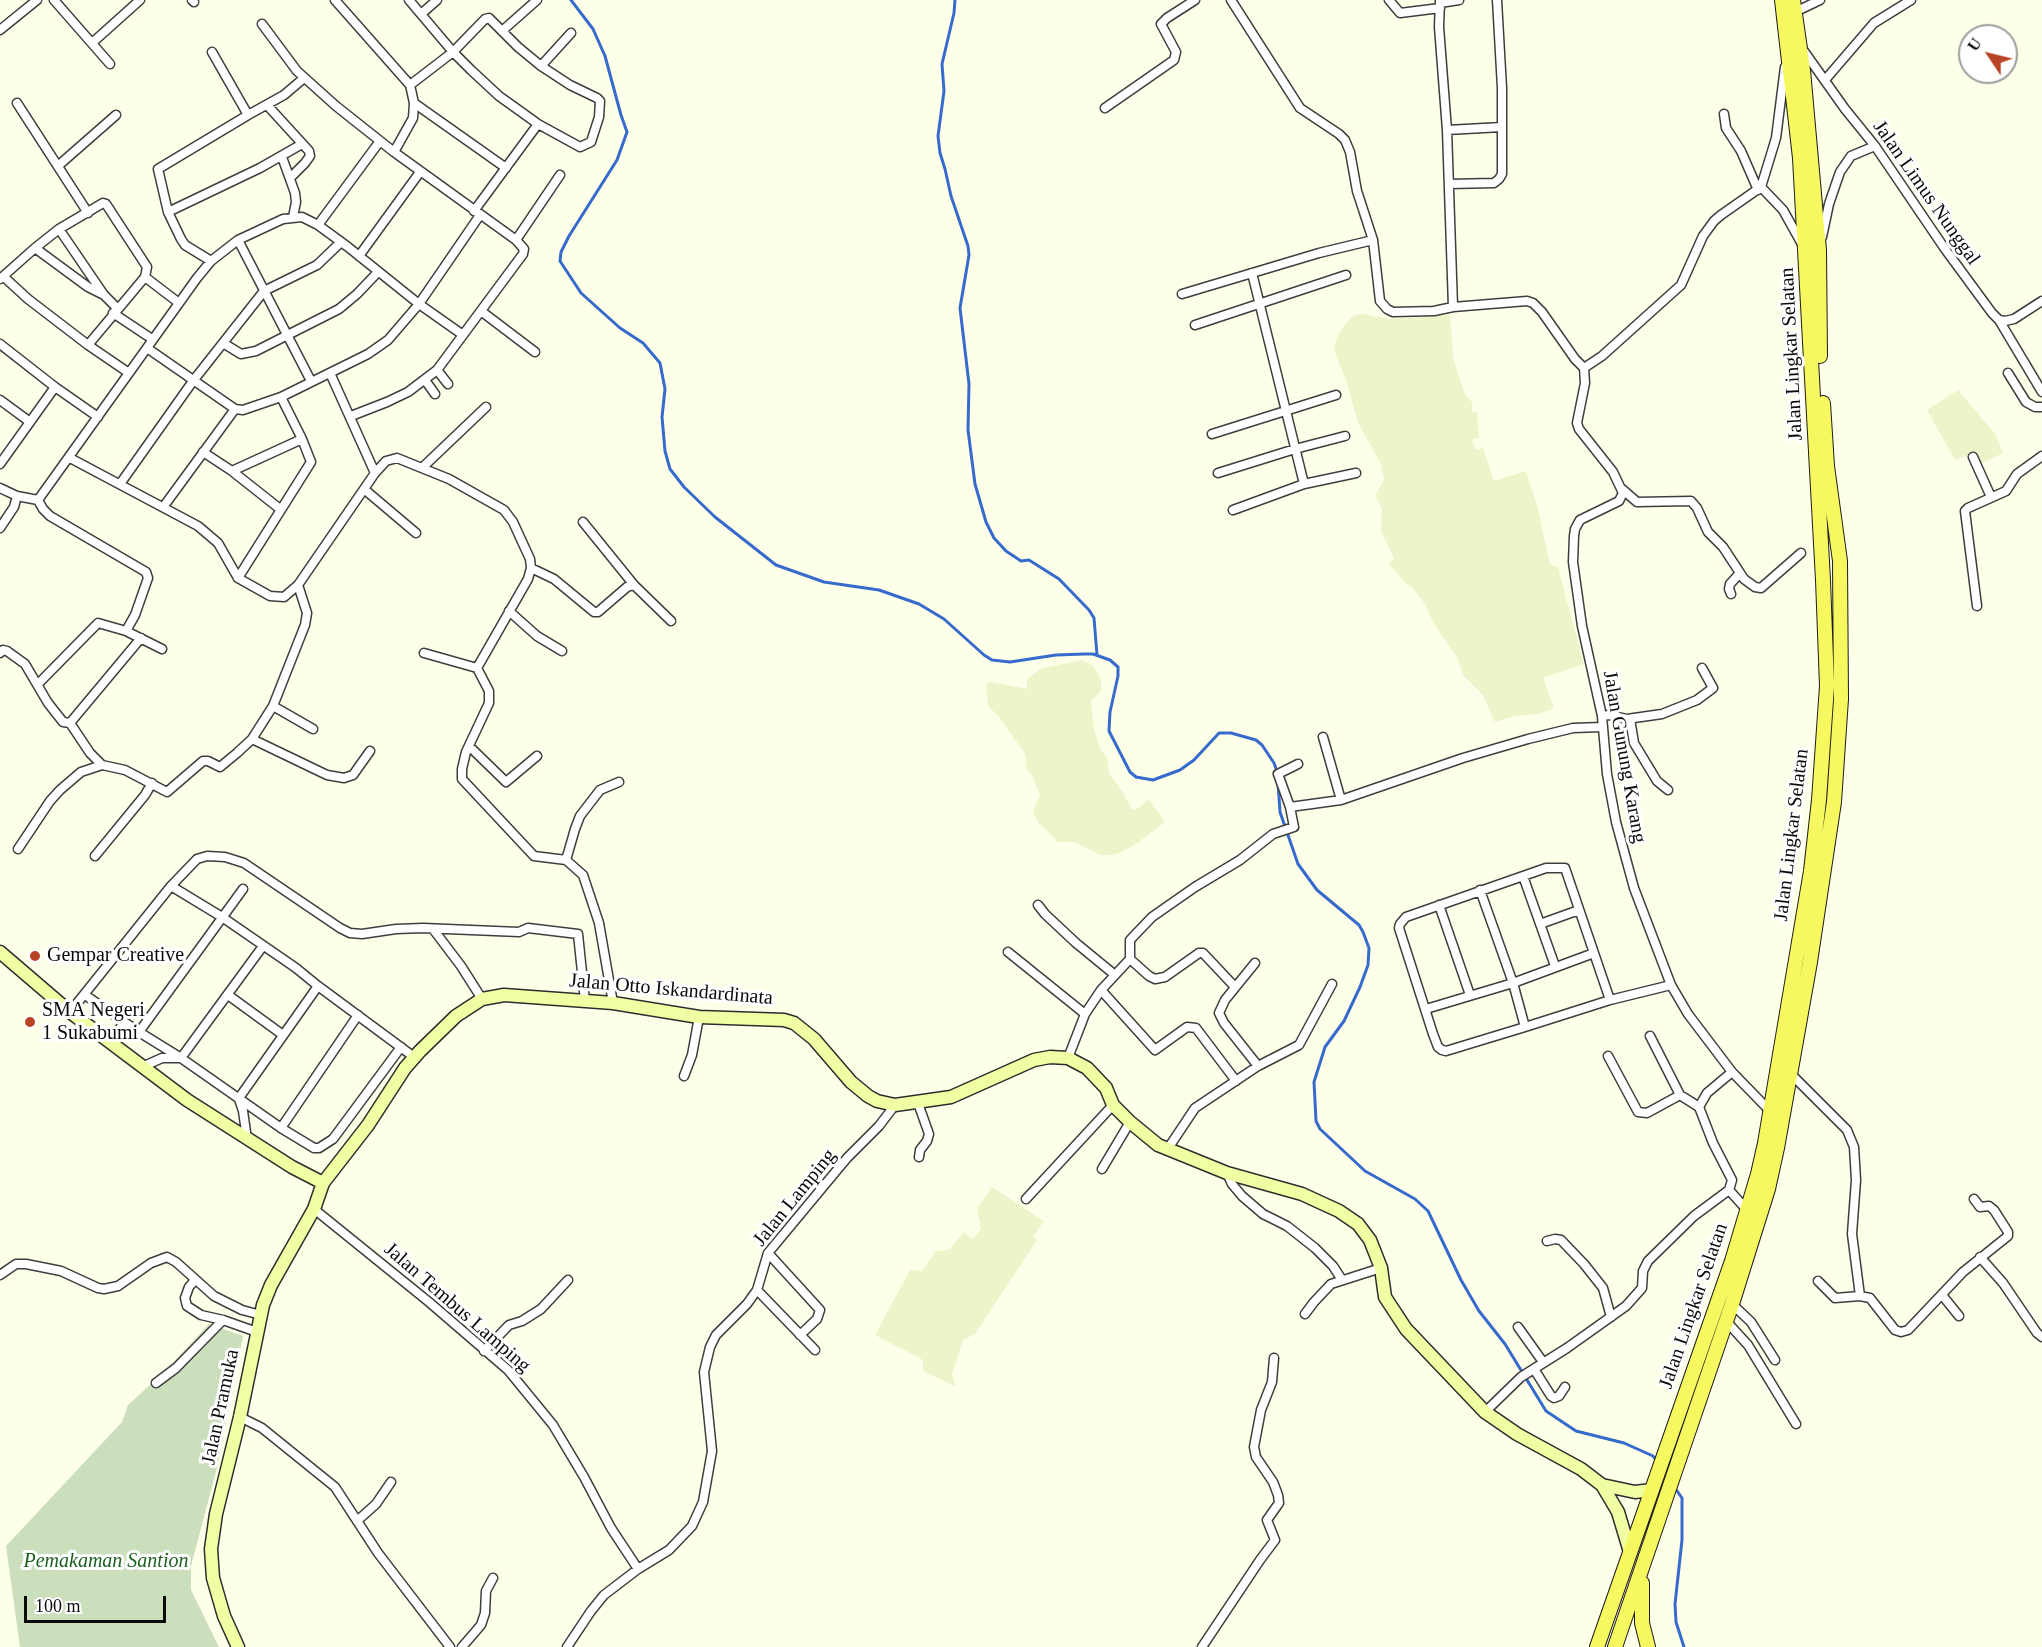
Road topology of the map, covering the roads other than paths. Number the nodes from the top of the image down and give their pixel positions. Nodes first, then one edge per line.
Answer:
1 (37, 0) edge
2 (54, 0) edge
3 (140, 0) edge
4 (335, 0) edge
5 (409, 0) edge
6 (437, 0) edge
7 (537, 0) edge
8 (1195, 0) edge
9 (1231, 0) edge
10 (1389, 0) edge
11 (1460, 0) edge
12 (1497, 0) edge
13 (1782, 0) edge
14 (1820, 0) edge
15 (1911, 0) edge
16 (1440, 4) edge
17 (1794, 6) edge
18 (421, 14) junction
19 (262, 24) dead end
20 (0, 30) edge
21 (502, 31) junction
22 (571, 33) dead end
23 (92, 43) junction
24 (1794, 45) junction
25 (212, 52) dead end
26 (453, 52) junction
27 (110, 64) dead end
28 (541, 66) junction
29 (304, 78) junction
30 (1825, 80) junction
31 (410, 85) junction
32 (17, 103) dead end
33 (414, 103) junction
34 (267, 105) junction
35 (1105, 108) dead end
36 (1724, 114) dead end
37 (116, 115) dead end
38 (248, 115) junction
39 (538, 124) junction
40 (1502, 127) junction
41 (1447, 130) junction
42 (380, 141) junction
43 (302, 144) junction
44 (1875, 146) junction
45 (394, 152) junction
46 (282, 157) junction
47 (59, 165) junction
48 (506, 168) junction
49 (420, 172) junction
50 (560, 176) dead end
51 (290, 178) junction
52 (1449, 184) junction
53 (1760, 188) junction
54 (168, 212) junction
55 (88, 213) junction
56 (477, 213) junction
57 (293, 217) junction
58 (318, 225) junction
59 (59, 229) junction
60 (238, 240) junction
61 (516, 240) junction
62 (1373, 240) junction
63 (341, 242) junction
64 (35, 248) junction
65 (1812, 250) junction
66 (359, 256) junction
67 (212, 261) junction
68 (378, 272) junction
69 (1252, 273) junction
70 (1346, 275) dead end
71 (145, 277) junction
72 (2, 278) edge
73 (264, 291) junction
74 (1182, 294) dead end
75 (104, 295) junction
76 (2042, 301) edge
77 (179, 303) junction
78 (419, 304) junction
79 (1260, 305) junction
80 (1453, 308) junction
81 (115, 310) junction
82 (481, 311) junction
83 (1999, 320) junction
84 (1196, 325) dead end
85 (462, 335) junction
86 (288, 336) junction
87 (152, 339) junction
88 (223, 343) junction
89 (0, 344) edge
90 (88, 345) junction
91 (147, 348) junction
92 (535, 352) dead end
93 (1584, 368) junction
94 (437, 370) junction
95 (129, 373) junction
96 (330, 373) junction
97 (2008, 373) dead end
98 (425, 380) junction
99 (193, 381) junction
100 (311, 381) junction
101 (448, 384) dead end
102 (55, 387) junction
103 (2042, 392) edge
104 (435, 394) dead end
105 (1336, 395) dead end
106 (281, 397) junction
107 (0, 400) edge
108 (486, 407) dead end
109 (2042, 407) edge
110 (235, 409) junction
111 (1286, 412) junction
112 (351, 416) junction
113 (98, 417) junction
114 (30, 422) junction
115 (1212, 434) dead end
116 (1345, 436) dead end
117 (302, 439) junction
118 (1295, 449) junction
119 (203, 452) junction
120 (2042, 456) edge
121 (1974, 457) dead end
122 (69, 458) junction
123 (0, 464) edge
124 (423, 467) junction
125 (232, 471) junction
126 (375, 473) junction
127 (1218, 473) dead end
128 (1356, 473) dead end
129 (120, 484) junction
130 (1304, 484) junction
131 (0, 488) edge
132 (364, 489) junction
133 (1622, 489) junction
134 (17, 496) junction
135 (1991, 497) junction
136 (38, 500) junction
137 (164, 506) junction
138 (280, 509) junction
139 (1233, 510) dead end
140 (583, 522) dead end
141 (0, 528) edge
142 (416, 533) dead end
143 (1801, 553) dead end
144 (531, 568) junction
145 (1740, 573) junction
146 (238, 578) junction
147 (298, 585) junction
148 (634, 585) junction
149 (1731, 594) dead end
150 (1977, 606) dead end
151 (509, 611) junction
152 (671, 621) dead end
153 (126, 631) junction
154 (141, 638) junction
155 (162, 649) dead end
156 (562, 651) dead end
157 (0, 653) edge
158 (424, 653) dead end
159 (477, 668) junction
160 (1702, 668) dead end
161 (38, 684) junction
162 (273, 706) junction
163 (1602, 716) junction
164 (1630, 719) junction
165 (70, 723) junction
166 (1602, 727) junction
167 (313, 729) dead end
168 (1323, 737) dead end
169 (252, 739) junction
170 (469, 746) junction
171 (370, 751) dead end
172 (537, 756) dead end
173 (1298, 764) dead end
174 (102, 765) junction
175 (619, 782) dead end
176 (152, 783) junction
177 (1668, 790) dead end
178 (1341, 800) junction
179 (1819, 800) junction
180 (1834, 802) junction
181 (1290, 807) junction
182 (18, 849) dead end
183 (95, 856) dead end
184 (566, 860) junction
185 (1523, 876) junction
186 (171, 886) junction
187 (243, 889) dead end
188 (1480, 890) junction
189 (1439, 904) junction
190 (1038, 905) dead end
191 (1579, 910) junction
192 (222, 917) junction
193 (1540, 924) junction
194 (433, 929) junction
195 (263, 946) junction
196 (0, 952) edge
197 (1008, 952) dead end
198 (1594, 953) junction
199 (1130, 959) junction
200 (1255, 963) dead end
201 (1555, 966) junction
202 (1115, 975) junction
203 (1513, 983) junction
204 (1332, 984) dead end
205 (318, 986) junction
206 (1671, 986) junction
207 (1235, 987) junction
208 (1101, 990) junction
209 (85, 994) junction
210 (228, 995) junction
211 (1470, 995) junction
212 (482, 999) junction
213 (1610, 1000) junction
214 (585, 1001) junction
215 (613, 1003) junction
216 (1426, 1010) junction
217 (70, 1012) junction
218 (1085, 1014) junction
219 (358, 1015) junction
220 (699, 1017) junction
221 (124, 1022) junction
222 (1525, 1027) junction
223 (139, 1032) junction
224 (283, 1035) junction
225 (1650, 1036) dead end
226 (110, 1043) junction
227 (401, 1047) junction
228 (1608, 1056) dead end
229 (414, 1057) junction
230 (181, 1058) junction
231 (1068, 1058) junction
232 (1258, 1066) junction
233 (142, 1067) junction
234 (1732, 1072) junction
235 (1790, 1073) junction
236 (684, 1076) dead end
237 (1236, 1081) junction
238 (1680, 1095) junction
239 (239, 1098) junction
240 (918, 1103) junction
241 (895, 1105) junction
242 (1113, 1105) junction
243 (1699, 1107) junction
244 (1770, 1111) junction
245 (1130, 1122) junction
246 (281, 1128) junction
247 (247, 1139) junction
248 (1167, 1150) junction
249 (919, 1156) dead end
250 (1102, 1169) dead end
251 (1229, 1174) junction
252 (323, 1183) junction
253 (1729, 1190) junction
254 (1026, 1199) dead end
255 (1974, 1199) dead end
256 (314, 1209) junction
257 (1747, 1210) junction
258 (1547, 1241) dead end
259 (768, 1253) junction
260 (1980, 1257) junction
261 (1381, 1269) junction
262 (0, 1275) edge
263 (195, 1280) junction
264 (568, 1280) dead end
265 (1342, 1280) junction
266 (1818, 1281) dead end
267 (757, 1290) junction
268 (1942, 1295) junction
269 (1860, 1296) junction
270 (1732, 1304) junction
271 (1305, 1314) dead end
272 (261, 1315) junction
273 (1959, 1316) dead end
274 (1611, 1317) junction
275 (223, 1320) junction
276 (1726, 1321) junction
277 (1518, 1327) dead end
278 (257, 1332) junction
279 (800, 1335) junction
280 (2042, 1337) edge
281 (815, 1350) dead end
282 (484, 1351) junction
283 (1274, 1358) dead end
284 (1775, 1360) dead end
285 (1543, 1362) junction
286 (1527, 1373) junction
287 (156, 1383) dead end
288 (1565, 1387) dead end
289 (1485, 1412) junction
290 (240, 1417) junction
291 (1796, 1424) dead end
292 (391, 1482) dead end
293 (1602, 1485) junction
294 (1652, 1490) junction
295 (357, 1521) junction
296 (1629, 1552) junction
297 (1644, 1563) junction
298 (638, 1569) junction
299 (493, 1578) dead end
300 (238, 1647) edge
301 (450, 1647) edge
302 (462, 1647) edge
303 (567, 1647) edge
304 (1202, 1647) edge
305 (1597, 1647) edge
306 (1615, 1647) edge
307 (1648, 1647) edge

1 - 20 street
2 - 23 street
3 - 23 street
4 - 31 street
5 - 18 street
6 - 18 street
7 - 21 street
8 - 35 street
9 - 62 street
10 - 16 street
11 - 16 street
12 - 40 street
13 - 24 main road, Jalan Lingkar Selatan
14 - 17 street
15 - 30 street
16 - 41 street
17 - 24 main road, Jalan Lingkar Selatan
18 - 26 street
19 - 29 street
21 - 26 street
21 - 28 street
22 - 28 street
23 - 27 street
24 - 30 street, Jalan Limus Nunggal
24 - 53 street
24 - 65 main road, Jalan Lingkar Selatan
25 - 38 street
26 - 31 street
26 - 39 street
28 - 39 street
29 - 34 street
29 - 42 street
30 - 44 street, Jalan Limus Nunggal
31 - 33 street
32 - 47 street
33 - 45 street
33 - 48 street
34 - 38 street
34 - 43 street
36 - 53 street
37 - 47 street
38 - 54 street
39 - 48 street
40 - 41 street
40 - 52 street
41 - 52 street
42 - 45 street
42 - 58 street
43 - 46 street
43 - 51 street
44 - 65 street
44 - 83 street, Jalan Limus Nunggal
45 - 49 street
46 - 51 street
46 - 54 street
47 - 55 street
48 - 56 street
49 - 56 street
49 - 66 street
50 - 61 street
51 - 57 street
52 - 80 street
53 - 65 street
53 - 93 street
54 - 67 street
55 - 59 street
55 - 71 street
56 - 61 street
56 - 78 street
57 - 58 street
57 - 60 street
58 - 63 street
59 - 64 street
59 - 75 street
60 - 67 street
60 - 73 street
61 - 82 street
62 - 69 street
62 - 80 street
63 - 66 street
63 - 73 street
64 - 72 street
64 - 75 street
65 - 179 main road, Jalan Lingkar Selatan
65 - 180 main road, Jalan Lingkar Selatan
66 - 68 street
67 - 77 street
68 - 78 street
68 - 86 street
69 - 74 street
69 - 79 street
70 - 79 street
71 - 77 street
71 - 81 street
72 - 90 street
73 - 86 street
73 - 88 street
75 - 81 street
76 - 83 street
77 - 87 street
78 - 85 street
78 - 96 street
79 - 84 street
79 - 111 street
80 - 93 street
81 - 87 street
81 - 90 street
82 - 85 street
82 - 92 street
83 - 103 street, Jalan Limus Nunggal
85 - 94 street
86 - 88 street
86 - 100 street
87 - 91 street
88 - 99 street
89 - 102 street
90 - 95 street
91 - 95 street
91 - 99 street
93 - 133 street
94 - 98 street
94 - 101 street
95 - 113 street
96 - 100 street
96 - 112 street
97 - 109 street
98 - 104 street
98 - 112 street
99 - 110 street
99 - 129 street
100 - 106 street
102 - 113 street
102 - 114 street
105 - 111 street
106 - 110 street
106 - 117 street
107 - 114 street
108 - 124 street
110 - 119 street
111 - 115 street
111 - 118 street
112 - 126 street
113 - 122 street
114 - 123 street
116 - 118 street
117 - 125 street
117 - 138 street
118 - 127 street
118 - 130 street
119 - 125 street
119 - 137 street
120 - 135 street
121 - 135 street
122 - 129 street
122 - 136 street
124 - 126 street
124 - 144 street
125 - 138 street
126 - 132 street
128 - 130 street
129 - 137 street
130 - 139 street
131 - 134 street
132 - 142 street
132 - 147 street
133 - 145 street
133 - 163 street, Jalan Gunung Karang
134 - 136 street
134 - 141 street
135 - 150 street
136 - 153 street
137 - 146 street
138 - 146 street
140 - 148 street
143 - 145 street
144 - 148 street
144 - 151 street
145 - 149 street
146 - 147 street
147 - 162 street
148 - 152 street
151 - 156 street
151 - 159 street
153 - 154 street
153 - 161 street
154 - 155 street
154 - 165 street
157 - 161 street
158 - 159 street
159 - 170 street
160 - 164 street
161 - 165 street
162 - 167 street
162 - 169 street
163 - 164 street
163 - 166 street, Jalan Gunung Karang
164 - 177 street
165 - 174 street
166 - 178 street
166 - 206 street, Jalan Gunung Karang
168 - 178 street
169 - 171 street
169 - 176 street
170 - 172 street
170 - 184 street
173 - 181 street
174 - 176 street
174 - 182 street
175 - 184 street
176 - 183 street
178 - 181 street
179 - 180 main road
179 - 244 main road, Jalan Lingkar Selatan
180 - 235 main road, Jalan Lingkar Selatan
181 - 199 street
184 - 215 street
185 - 188 street
185 - 191 street
185 - 193 street
186 - 192 street
186 - 194 street
186 - 209 street
187 - 192 street
188 - 189 street
188 - 203 street
189 - 211 street
189 - 216 street
190 - 202 street
191 - 193 street
191 - 198 street
192 - 195 street
192 - 223 street
193 - 201 street
194 - 212 street
194 - 214 street
195 - 205 street
195 - 210 street
196 - 217 main road
197 - 218 street
198 - 201 street
198 - 213 street
199 - 202 street
199 - 207 street
200 - 207 street
201 - 203 street
202 - 208 street
203 - 211 street
203 - 222 street
204 - 232 street
205 - 219 street
205 - 224 street
206 - 213 street
206 - 234 street, Jalan Gunung Karang
207 - 232 street
208 - 218 street
208 - 237 street
209 - 217 street
209 - 221 street
210 - 224 street
210 - 230 street
211 - 216 street
212 - 214 main road, Jalan Otto Iskandardinata
212 - 229 main road, Jalan Otto Iskandardinata
213 - 222 street
214 - 215 main road, Jalan Otto Iskandardinata
215 - 220 main road, Jalan Otto Iskandardinata
216 - 222 street
217 - 226 main road
218 - 231 street
219 - 227 street
219 - 246 street
220 - 236 street
220 - 241 main road, Jalan Otto Iskandardinata
221 - 223 street
221 - 226 street
223 - 230 street
224 - 239 street
225 - 238 street
226 - 233 main road
227 - 229 street
227 - 246 street
228 - 238 street
229 - 252 main road, Jalan Otto Iskandardinata
230 - 233 street
230 - 239 street
231 - 240 main road, Jalan Otto Iskandardinata
231 - 242 main road
232 - 237 street
233 - 247 main road
234 - 243 street
234 - 244 street, Jalan Gunung Karang
235 - 269 street
235 - 270 main road, Jalan Lingkar Selatan
237 - 248 street
238 - 243 street
239 - 246 street
239 - 247 street
240 - 241 main road, Jalan Otto Iskandardinata
240 - 249 street
241 - 259 street, Jalan Lamping
242 - 245 main road
242 - 254 street
243 - 253 street
244 - 257 main road, Jalan Lingkar Selatan
245 - 248 main road
245 - 250 street
247 - 252 main road
248 - 251 main road
251 - 261 main road
251 - 265 street
252 - 256 main road, Jalan Pramuka
253 - 257 street
253 - 274 street
255 - 260 street
256 - 272 main road, Jalan Pramuka
256 - 282 street, Jalan Tembus Lamping
257 - 294 main road, Jalan Lingkar Selatan
258 - 274 street
259 - 267 street, Jalan Lamping
259 - 279 street
260 - 268 street
260 - 280 street
261 - 265 street
261 - 289 main road
262 - 263 street
263 - 272 street
263 - 275 street
264 - 282 street
265 - 271 street
266 - 269 street
267 - 279 street
267 - 298 street, Jalan Lamping
268 - 269 street
268 - 273 street
270 - 276 main road, Jalan Lingkar Selatan
270 - 284 street
272 - 278 main road, Jalan Pramuka
274 - 285 street
275 - 278 street
275 - 287 street
276 - 291 street
276 - 297 main road, Jalan Lingkar Selatan
277 - 285 street
278 - 290 main road, Jalan Pramuka
279 - 281 street
282 - 298 street, Jalan Tembus Lamping
283 - 304 street
285 - 286 street
286 - 288 street
286 - 289 street
289 - 293 main road
290 - 295 street
290 - 300 main road, Jalan Pramuka
292 - 295 street
293 - 294 main road
293 - 296 main road
294 - 296 main road, Jalan Lingkar Selatan
295 - 301 street
296 - 305 main road, Jalan Lingkar Selatan
297 - 306 main road, Jalan Lingkar Selatan
297 - 307 main road
298 - 303 street, Jalan Lamping
299 - 302 street

